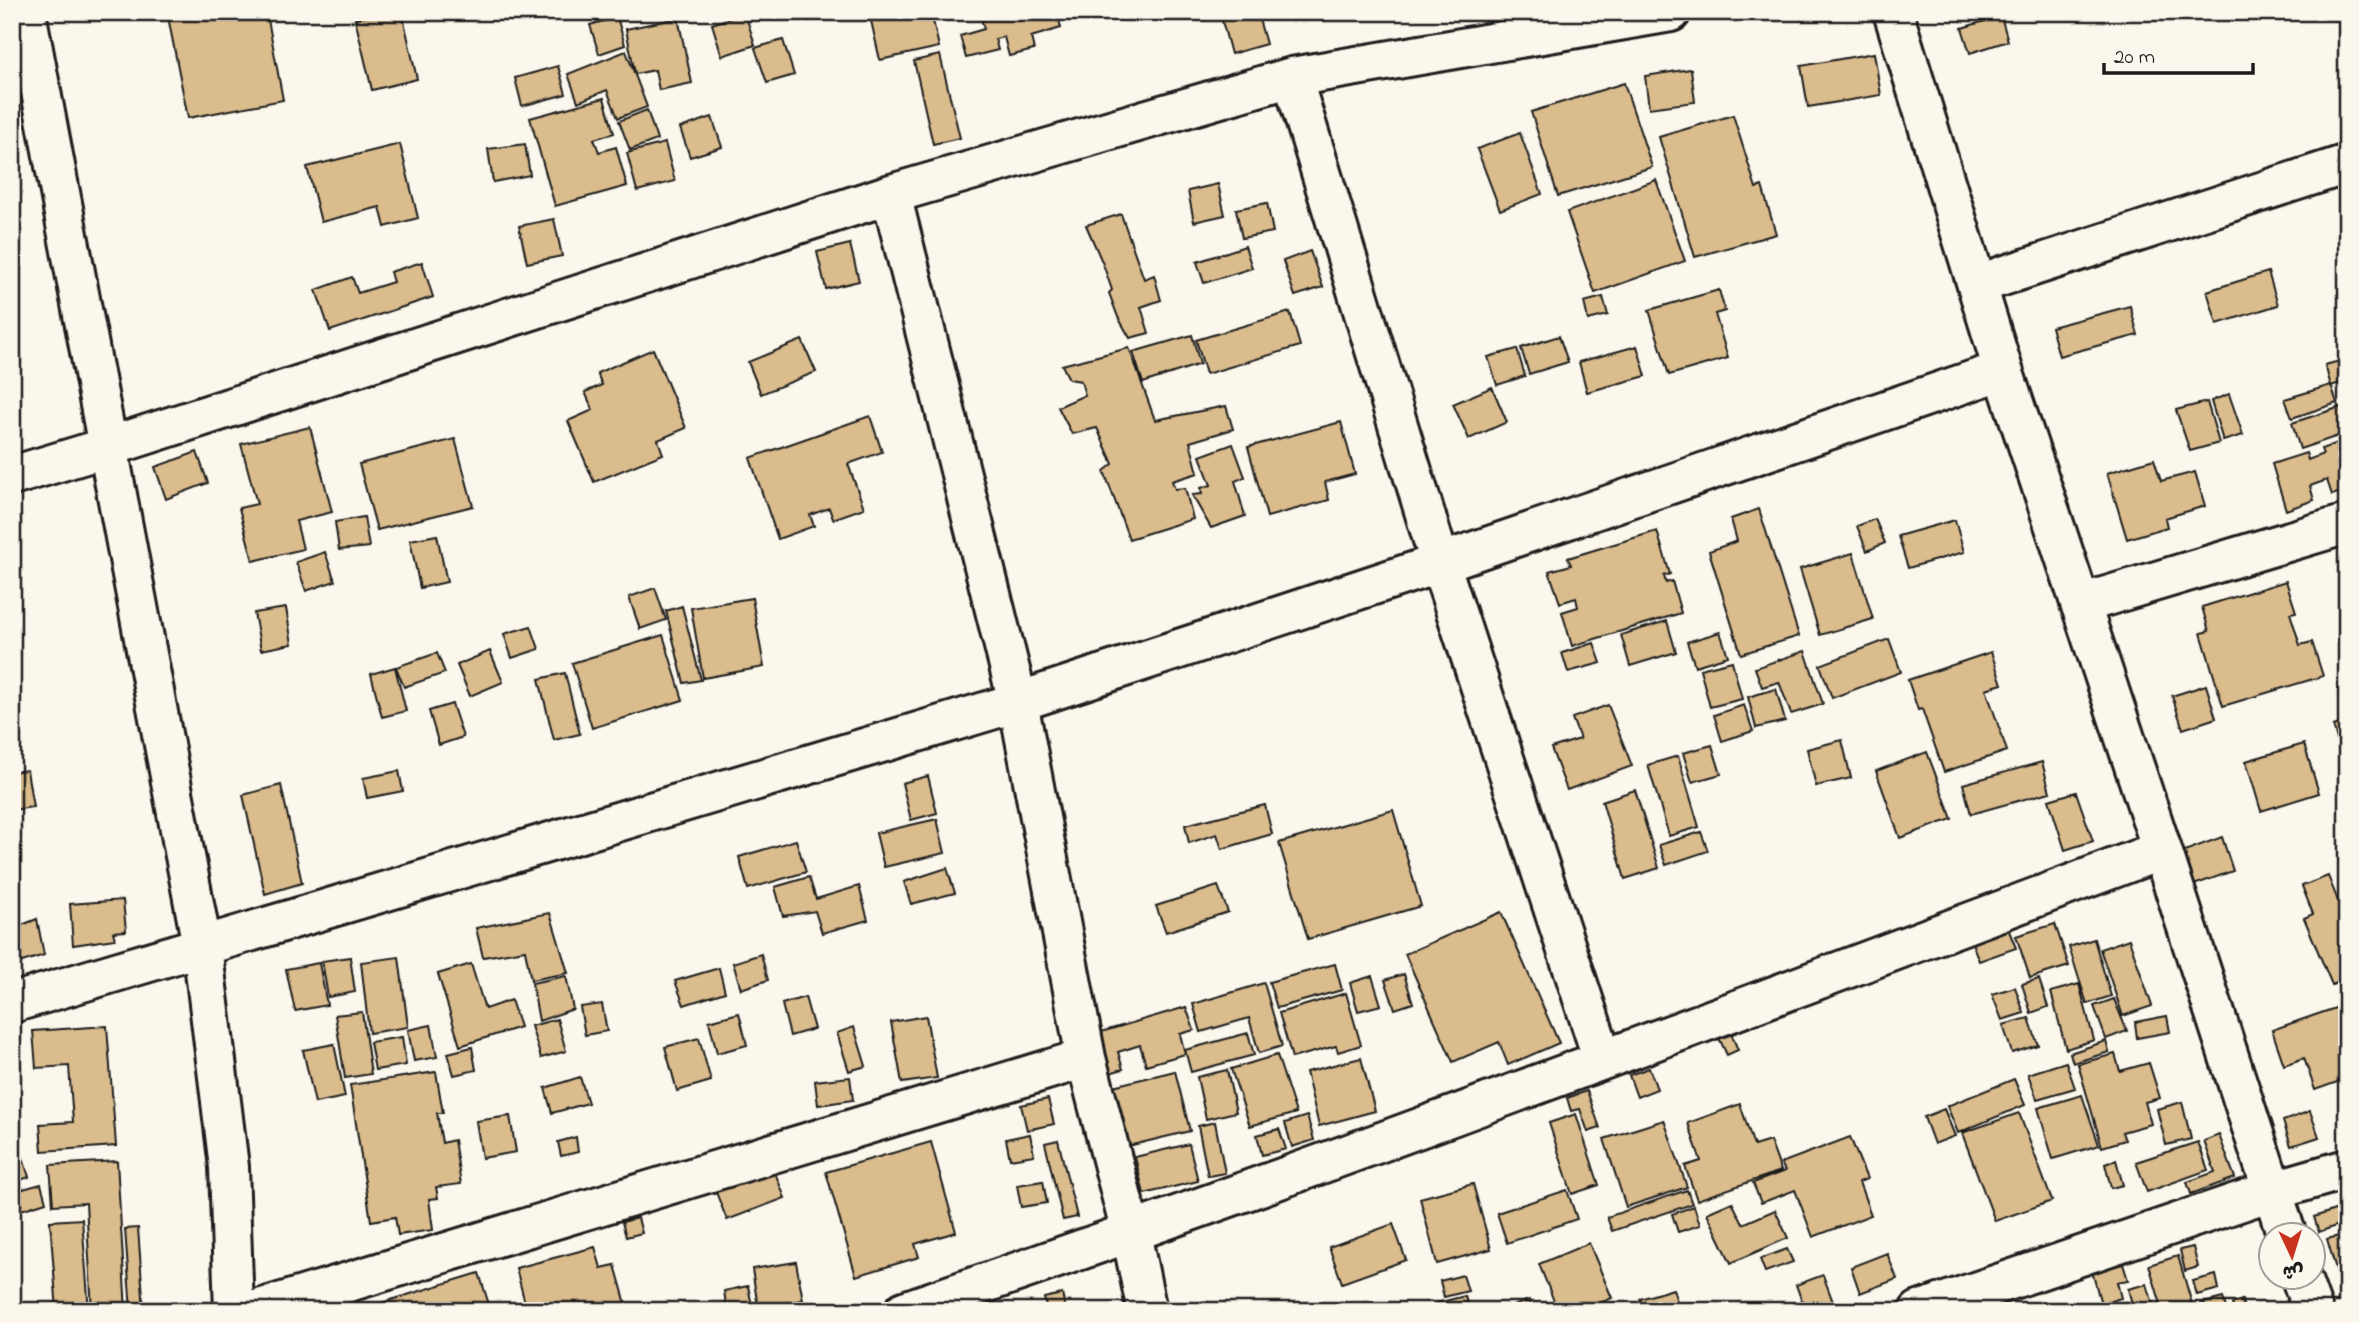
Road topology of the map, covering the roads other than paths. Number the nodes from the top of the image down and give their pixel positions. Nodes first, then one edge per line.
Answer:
1 (1671, 12) edge
2 (1894, 12) edge
3 (22, 24) edge
4 (1292, 77) junction
5 (2347, 164) edge
6 (891, 194) junction
7 (1978, 284) junction
8 (2003, 370) junction
9 (108, 447) junction
10 (12, 476) edge
11 (2347, 523) edge
12 (1440, 563) junction
13 (2080, 604) junction
14 (1018, 702) junction
15 (2162, 850) junction
16 (202, 946) junction
17 (12, 1003) edge
18 (1087, 1058) junction
19 (1603, 1060) junction
20 (2347, 1168) edge
21 (2272, 1191) junction
22 (2282, 1222) edge
23 (1131, 1233) junction
24 (2306, 1292) edge
25 (234, 1311) edge
26 (253, 1311) edge
27 (904, 1311) edge
28 (1147, 1311) edge
29 (1919, 1311) edge
30 (2312, 1311) edge

1 - 4 street
2 - 7 street
3 - 9 street
4 - 6 street
4 - 12 street
5 - 7 street
6 - 9 street
6 - 14 street
7 - 8 street
8 - 12 street
8 - 13 street
9 - 10 street
9 - 16 street
11 - 13 street
12 - 14 street
12 - 19 street
13 - 15 street
14 - 16 street
14 - 18 street
15 - 19 street
15 - 21 street
16 - 17 street
16 - 25 street
18 - 23 street
18 - 26 street
19 - 23 street
20 - 21 street
21 - 22 street
21 - 29 street
23 - 27 street
23 - 28 street
24 - 30 street

